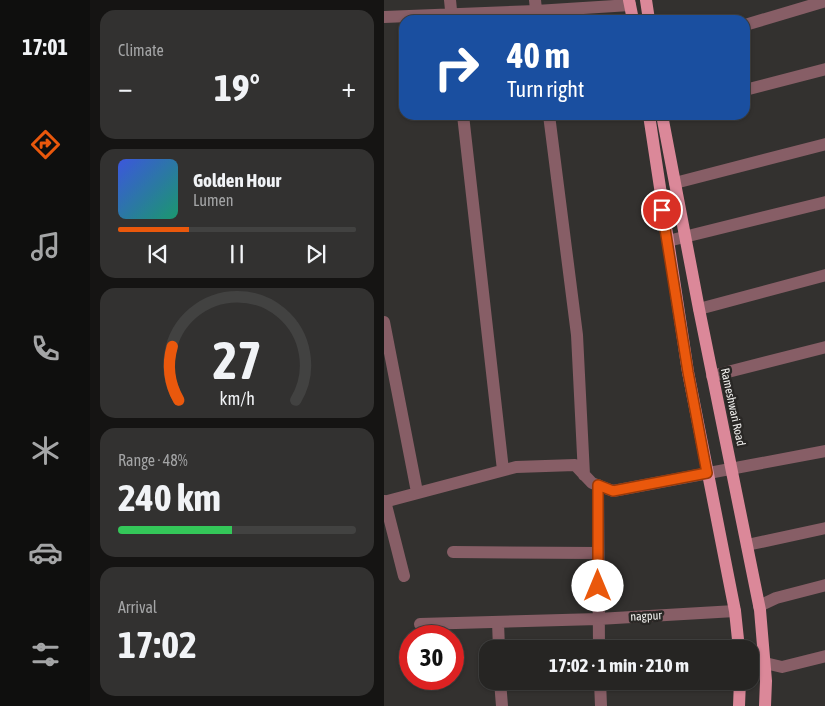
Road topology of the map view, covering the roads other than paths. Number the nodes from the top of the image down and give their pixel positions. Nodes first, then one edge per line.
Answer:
1 (450, 0) edge
2 (646, 0) edge
3 (825, 1) edge
4 (630, 2) edge
5 (536, 10) edge
6 (452, 15) edge
7 (484, 15) edge
8 (632, 15) edge
9 (648, 15) edge
10 (384, 17) edge
11 (399, 17) edge
12 (750, 24) edge
13 (825, 69) edge
14 (750, 89) edge
15 (464, 120) edge
16 (551, 120) edge
17 (651, 120) edge
18 (663, 120) edge
19 (825, 144) edge
20 (675, 183) junction
21 (825, 202) edge
22 (686, 238) junction
23 (668, 241) junction
24 (825, 275) edge
25 (699, 309) junction
26 (384, 322) edge
27 (825, 348) edge
28 (712, 376) junction
29 (825, 451) edge
30 (503, 470) junction
31 (732, 470) junction
32 (707, 473) junction
33 (584, 475) junction
34 (598, 485) junction
35 (417, 492) junction
36 (384, 502) edge
37 (825, 528) edge
38 (747, 545) junction
39 (453, 552) dead end
40 (598, 554) junction
41 (404, 576) dead end
42 (825, 585) edge
43 (759, 606) junction
44 (735, 611) junction
45 (598, 619) junction
46 (498, 622) junction
47 (420, 624) dead end
48 (499, 640) edge
49 (599, 640) edge
50 (738, 640) edge
51 (825, 656) edge
52 (765, 663) junction
53 (501, 690) edge
54 (600, 690) edge
55 (740, 690) edge
56 (502, 706) edge
57 (601, 706) edge
58 (739, 706) edge
59 (764, 706) edge

1 - 6 street
2 - 9 main road
3 - 12 street
4 - 5 street
4 - 8 main road
5 - 7 street
10 - 11 street
13 - 14 street
15 - 30 street
16 - 33 street
17 - 23 main road
18 - 20 main road, Rameshwari Road
19 - 20 street
20 - 22 main road, Rameshwari Road
21 - 22 street
22 - 23 street
22 - 25 main road, Rameshwari Road
23 - 32 main road
24 - 25 street
25 - 28 main road, Rameshwari Road
26 - 35 street
27 - 28 street
28 - 31 main road, Rameshwari Road
29 - 31 street
30 - 33 street
30 - 35 street
31 - 32 street
31 - 38 main road, Rameshwari Road
32 - 34 street
32 - 44 main road
33 - 34 street
34 - 40 street
35 - 36 street
36 - 41 street
37 - 38 street
38 - 43 main road, Rameshwari Road
39 - 40 street
40 - 45 street
42 - 43 street
43 - 52 main road, Rameshwari Road
44 - 45 street, nagpur
44 - 50 main road
45 - 46 street, nagpur
45 - 49 street
46 - 47 street, nagpur
46 - 48 street
51 - 52 street
52 - 59 main road, Rameshwari Road
53 - 56 street
54 - 57 street
55 - 58 main road

